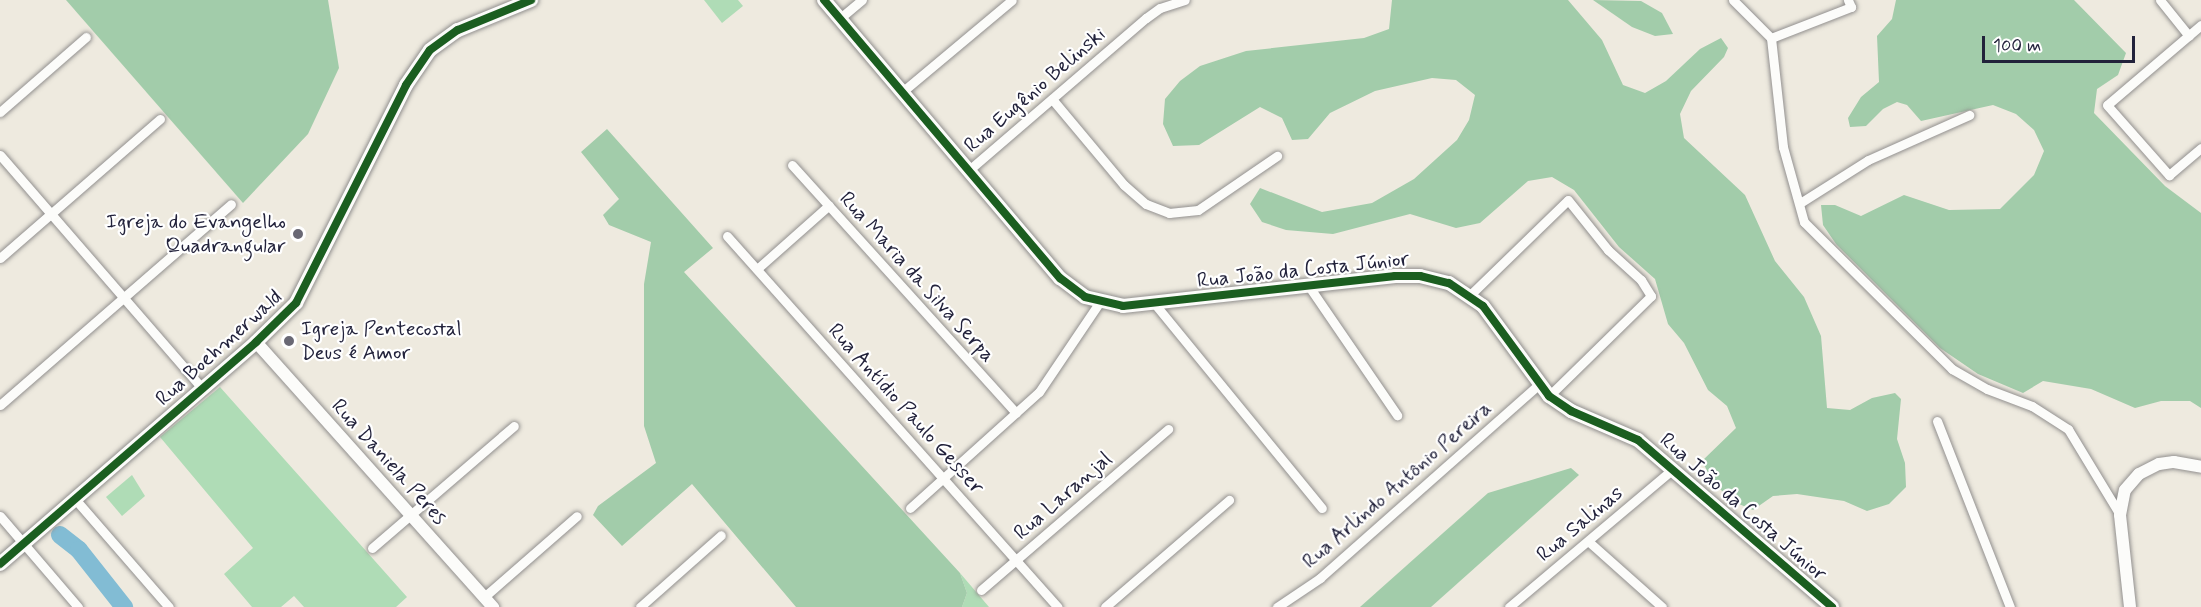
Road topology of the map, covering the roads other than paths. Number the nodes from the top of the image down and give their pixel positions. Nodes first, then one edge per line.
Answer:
1 (531, 0) edge
2 (824, 0) edge
3 (862, 0) edge
4 (1012, 0) edge
5 (1185, 0) edge
6 (1733, 0) edge
7 (1848, 0) edge
8 (2160, 0) edge
9 (840, 19) junction
10 (2201, 26) edge
11 (2189, 36) junction
12 (86, 37) dead end
13 (1771, 38) junction
14 (902, 92) junction
15 (1052, 99) junction
16 (0, 112) edge
17 (1969, 115) dead end
18 (160, 118) dead end
19 (2201, 148) edge
20 (0, 155) edge
21 (1277, 156) dead end
22 (792, 165) dead end
23 (969, 170) junction
24 (1800, 203) junction
25 (231, 204) dead end
26 (829, 206) junction
27 (51, 214) junction
28 (727, 236) dead end
29 (0, 258) edge
30 (757, 269) junction
31 (1308, 285) junction
32 (1470, 295) junction
33 (124, 297) junction
34 (1099, 303) junction
35 (1154, 303) junction
36 (256, 342) junction
37 (1538, 386) junction
38 (203, 389) junction
39 (1549, 396) junction
40 (0, 405) edge
41 (1016, 413) junction
42 (1397, 415) dead end
43 (1937, 421) dead end
44 (514, 426) dead end
45 (1168, 429) dead end
46 (2201, 467) edge
47 (1673, 469) junction
48 (943, 478) junction
49 (75, 499) junction
50 (1229, 500) dead end
51 (910, 508) dead end
52 (1322, 508) dead end
53 (2120, 514) junction
54 (410, 515) junction
55 (0, 516) edge
56 (577, 516) dead end
57 (721, 536) dead end
58 (1588, 541) junction
59 (23, 543) junction
60 (372, 548) dead end
61 (1016, 560) junction
62 (0, 564) edge
63 (981, 590) dead end
64 (484, 597) junction
65 (74, 606) edge
66 (169, 607) edge
67 (493, 607) edge
68 (640, 607) edge
69 (1058, 607) edge
70 (1105, 607) edge
71 (1277, 607) edge
72 (1509, 607) edge
73 (1662, 607) edge
74 (1832, 607) edge
75 (2010, 607) edge
76 (2130, 607) edge

1 - 36 main road, Rua Boehmerwald
2 - 9 main road, Rua João da Costa Júnior
3 - 9 street
4 - 14 street
5 - 15 street, Rua Eugênio Belinski
6 - 13 street
7 - 13 street
8 - 11 street
9 - 14 main road, Rua João da Costa Júnior
10 - 11 street
11 - 19 street
12 - 16 street
13 - 24 street
14 - 23 main road, Rua João da Costa Júnior
15 - 21 street
15 - 23 street, Rua Eugênio Belinski
17 - 24 street
18 - 27 street
20 - 27 street
22 - 26 street, Rua Maria da Silva Serpa
23 - 34 main road, Rua João da Costa Júnior
24 - 53 street
25 - 33 street
26 - 30 street
26 - 41 street, Rua Maria da Silva Serpa
27 - 29 street
27 - 33 street
28 - 30 street, Rua Antídio Paulo Gesser
30 - 48 street, Rua Antídio Paulo Gesser
31 - 32 main road, Rua João da Costa Júnior
31 - 35 main road, Rua João da Costa Júnior
31 - 42 street
32 - 37 main road, Rua João da Costa Júnior
32 - 39 street
33 - 38 street
33 - 40 street
34 - 35 main road, Rua João da Costa Júnior
34 - 41 street
35 - 52 street
36 - 38 main road, Rua Boehmerwald
36 - 54 street, Rua Daniela Peres
37 - 39 main road, Rua João da Costa Júnior
37 - 71 street, Rua Arlindo Antônio Pereira
38 - 49 main road, Rua Boehmerwald
39 - 47 main road, Rua João da Costa Júnior
41 - 48 street
43 - 75 street
44 - 54 street
45 - 61 street, Rua Laranjal
46 - 53 street
47 - 58 street, Rua Salinas
47 - 74 main road, Rua João da Costa Júnior
48 - 51 street
48 - 61 street, Rua Antídio Paulo Gesser
49 - 59 main road, Rua Boehmerwald
49 - 66 street
50 - 70 street
53 - 76 street
54 - 60 street
54 - 64 street, Rua Daniela Peres
55 - 59 street
56 - 64 street
57 - 68 street
58 - 72 street, Rua Salinas
58 - 73 street
59 - 62 main road, Rua Boehmerwald
59 - 65 street
61 - 63 street, Rua Laranjal
61 - 69 street, Rua Antídio Paulo Gesser
64 - 67 street, Rua Daniela Peres

